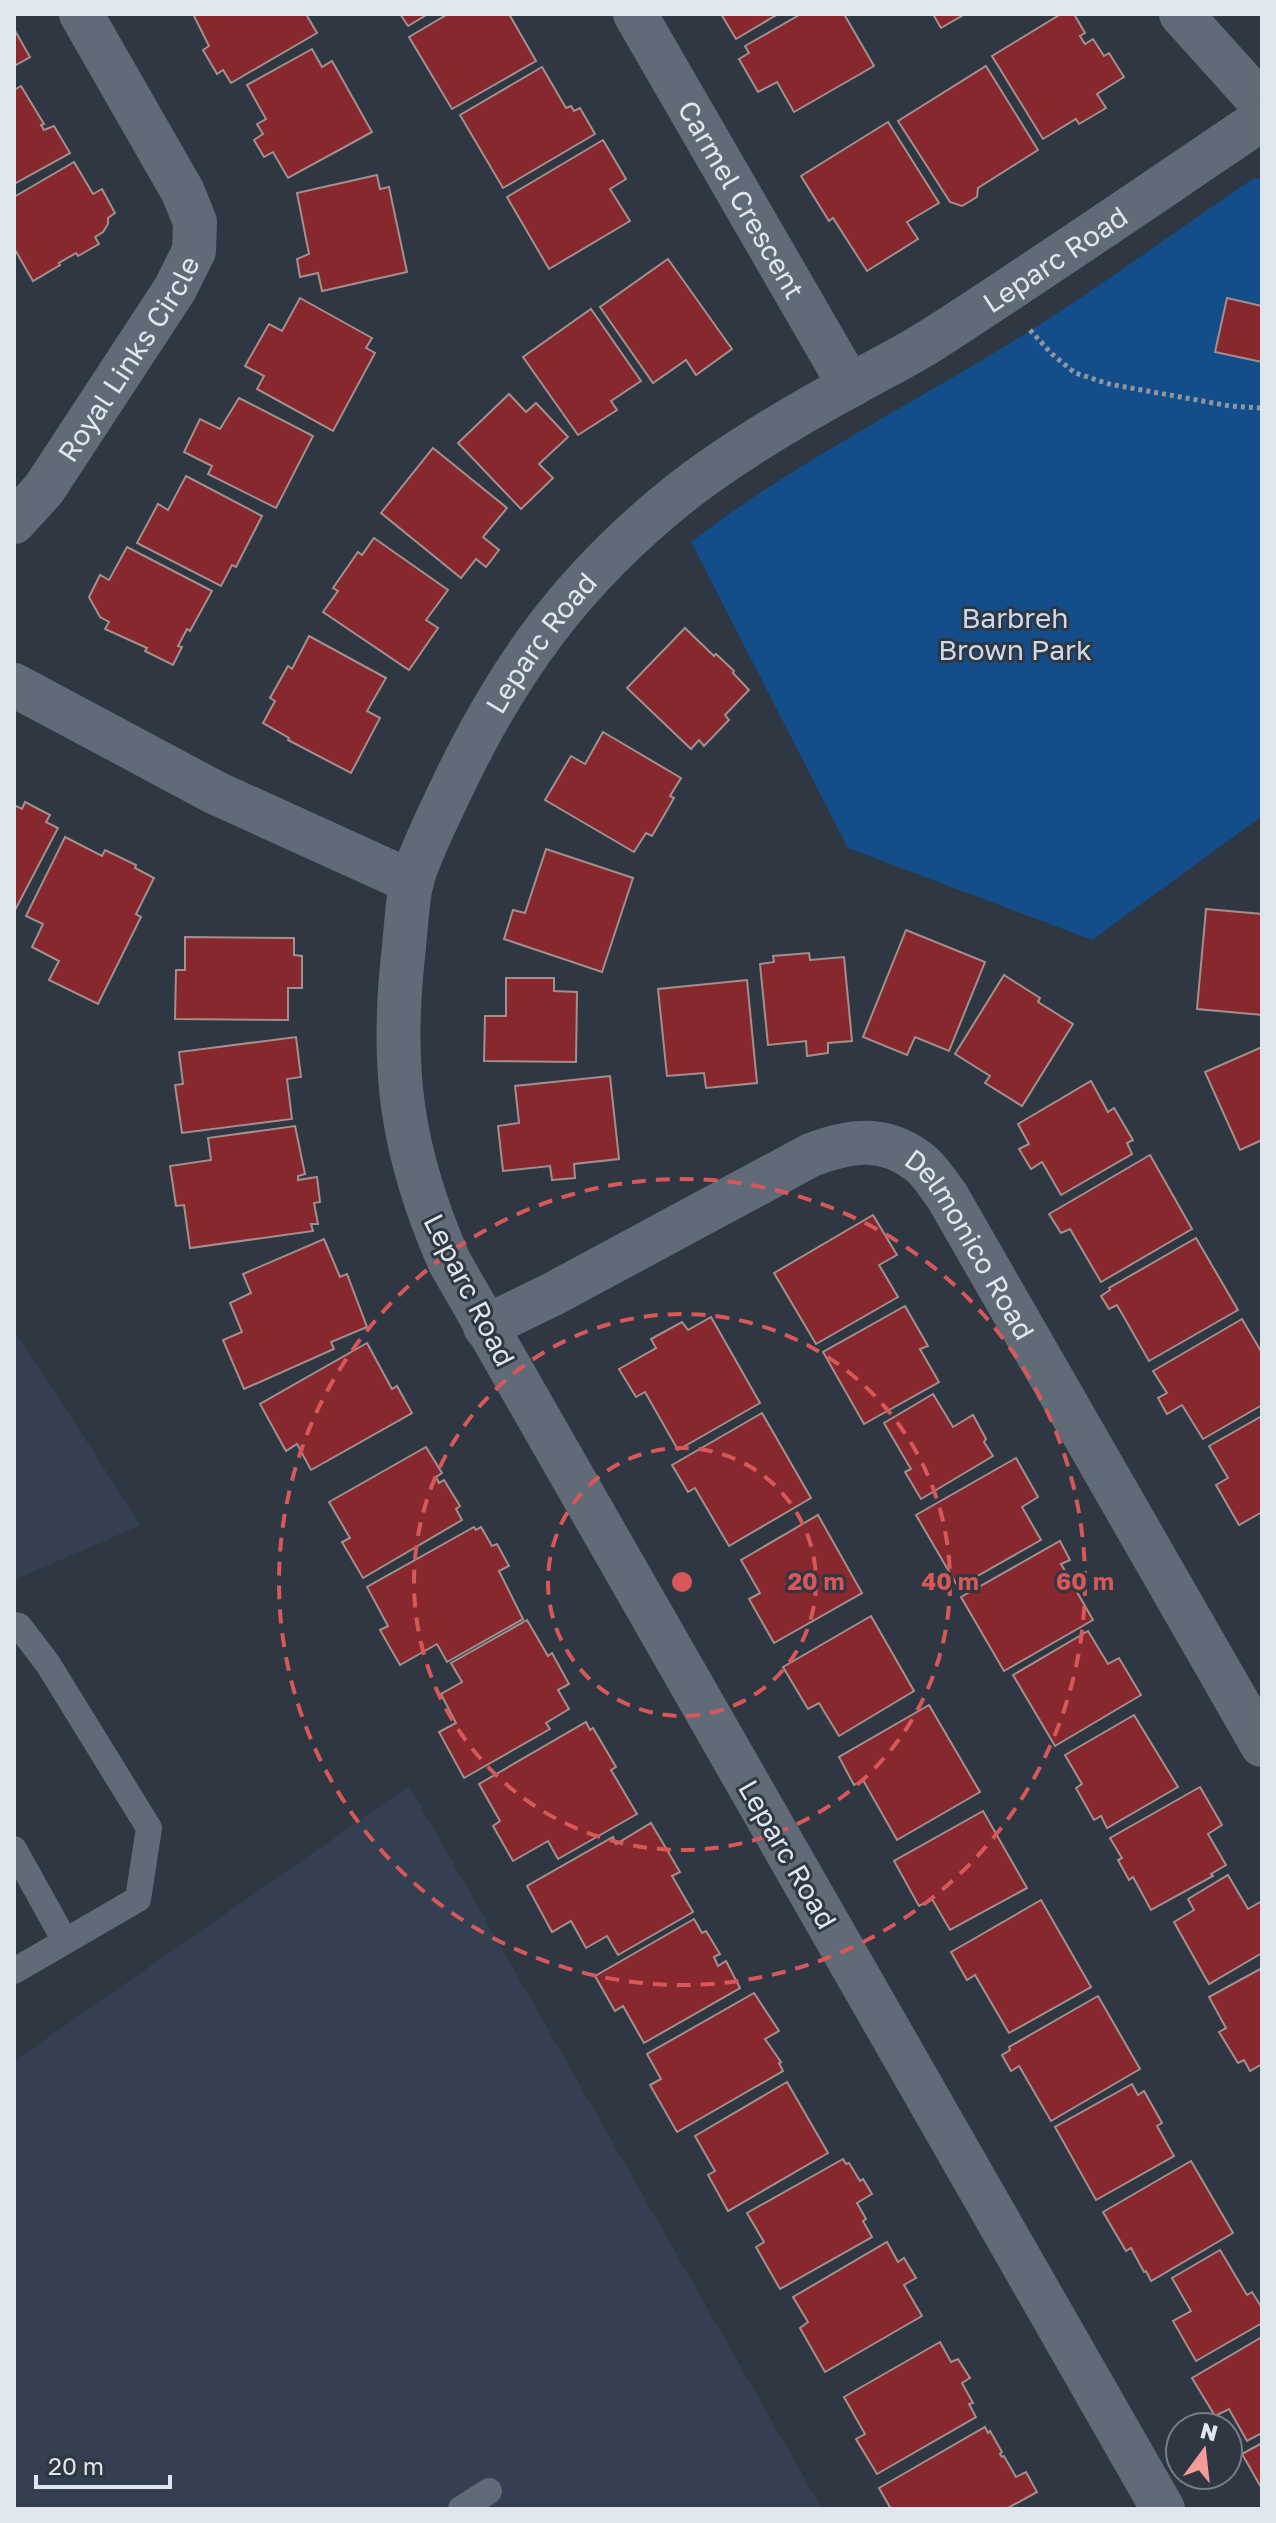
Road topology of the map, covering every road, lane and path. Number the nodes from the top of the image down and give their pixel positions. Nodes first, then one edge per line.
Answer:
1 (81, 14) edge
2 (635, 14) edge
3 (1181, 14) edge
4 (1262, 104) edge
5 (1262, 119) edge
6 (1027, 326) dead end
7 (850, 386) junction
8 (1262, 408) edge
9 (14, 522) edge
10 (14, 685) edge
11 (412, 882) junction
12 (485, 1327) junction
13 (14, 1625) edge
14 (1262, 1745) edge
15 (14, 1849) edge
16 (65, 1941) junction
17 (14, 1971) edge
18 (489, 2491) dead end
19 (461, 2509) edge
20 (1163, 2509) edge

1 - 9 street, Royal Links Circle
2 - 7 street, Carmel Crescent
3 - 4 street
5 - 7 street, Leparc Road
6 - 8 path
7 - 11 street, Leparc Road
10 - 11 street
11 - 12 street, Leparc Road
12 - 14 street, Delmonico Road
12 - 20 street, Leparc Road
13 - 16 lane
15 - 16 lane
16 - 17 lane
18 - 19 lane

